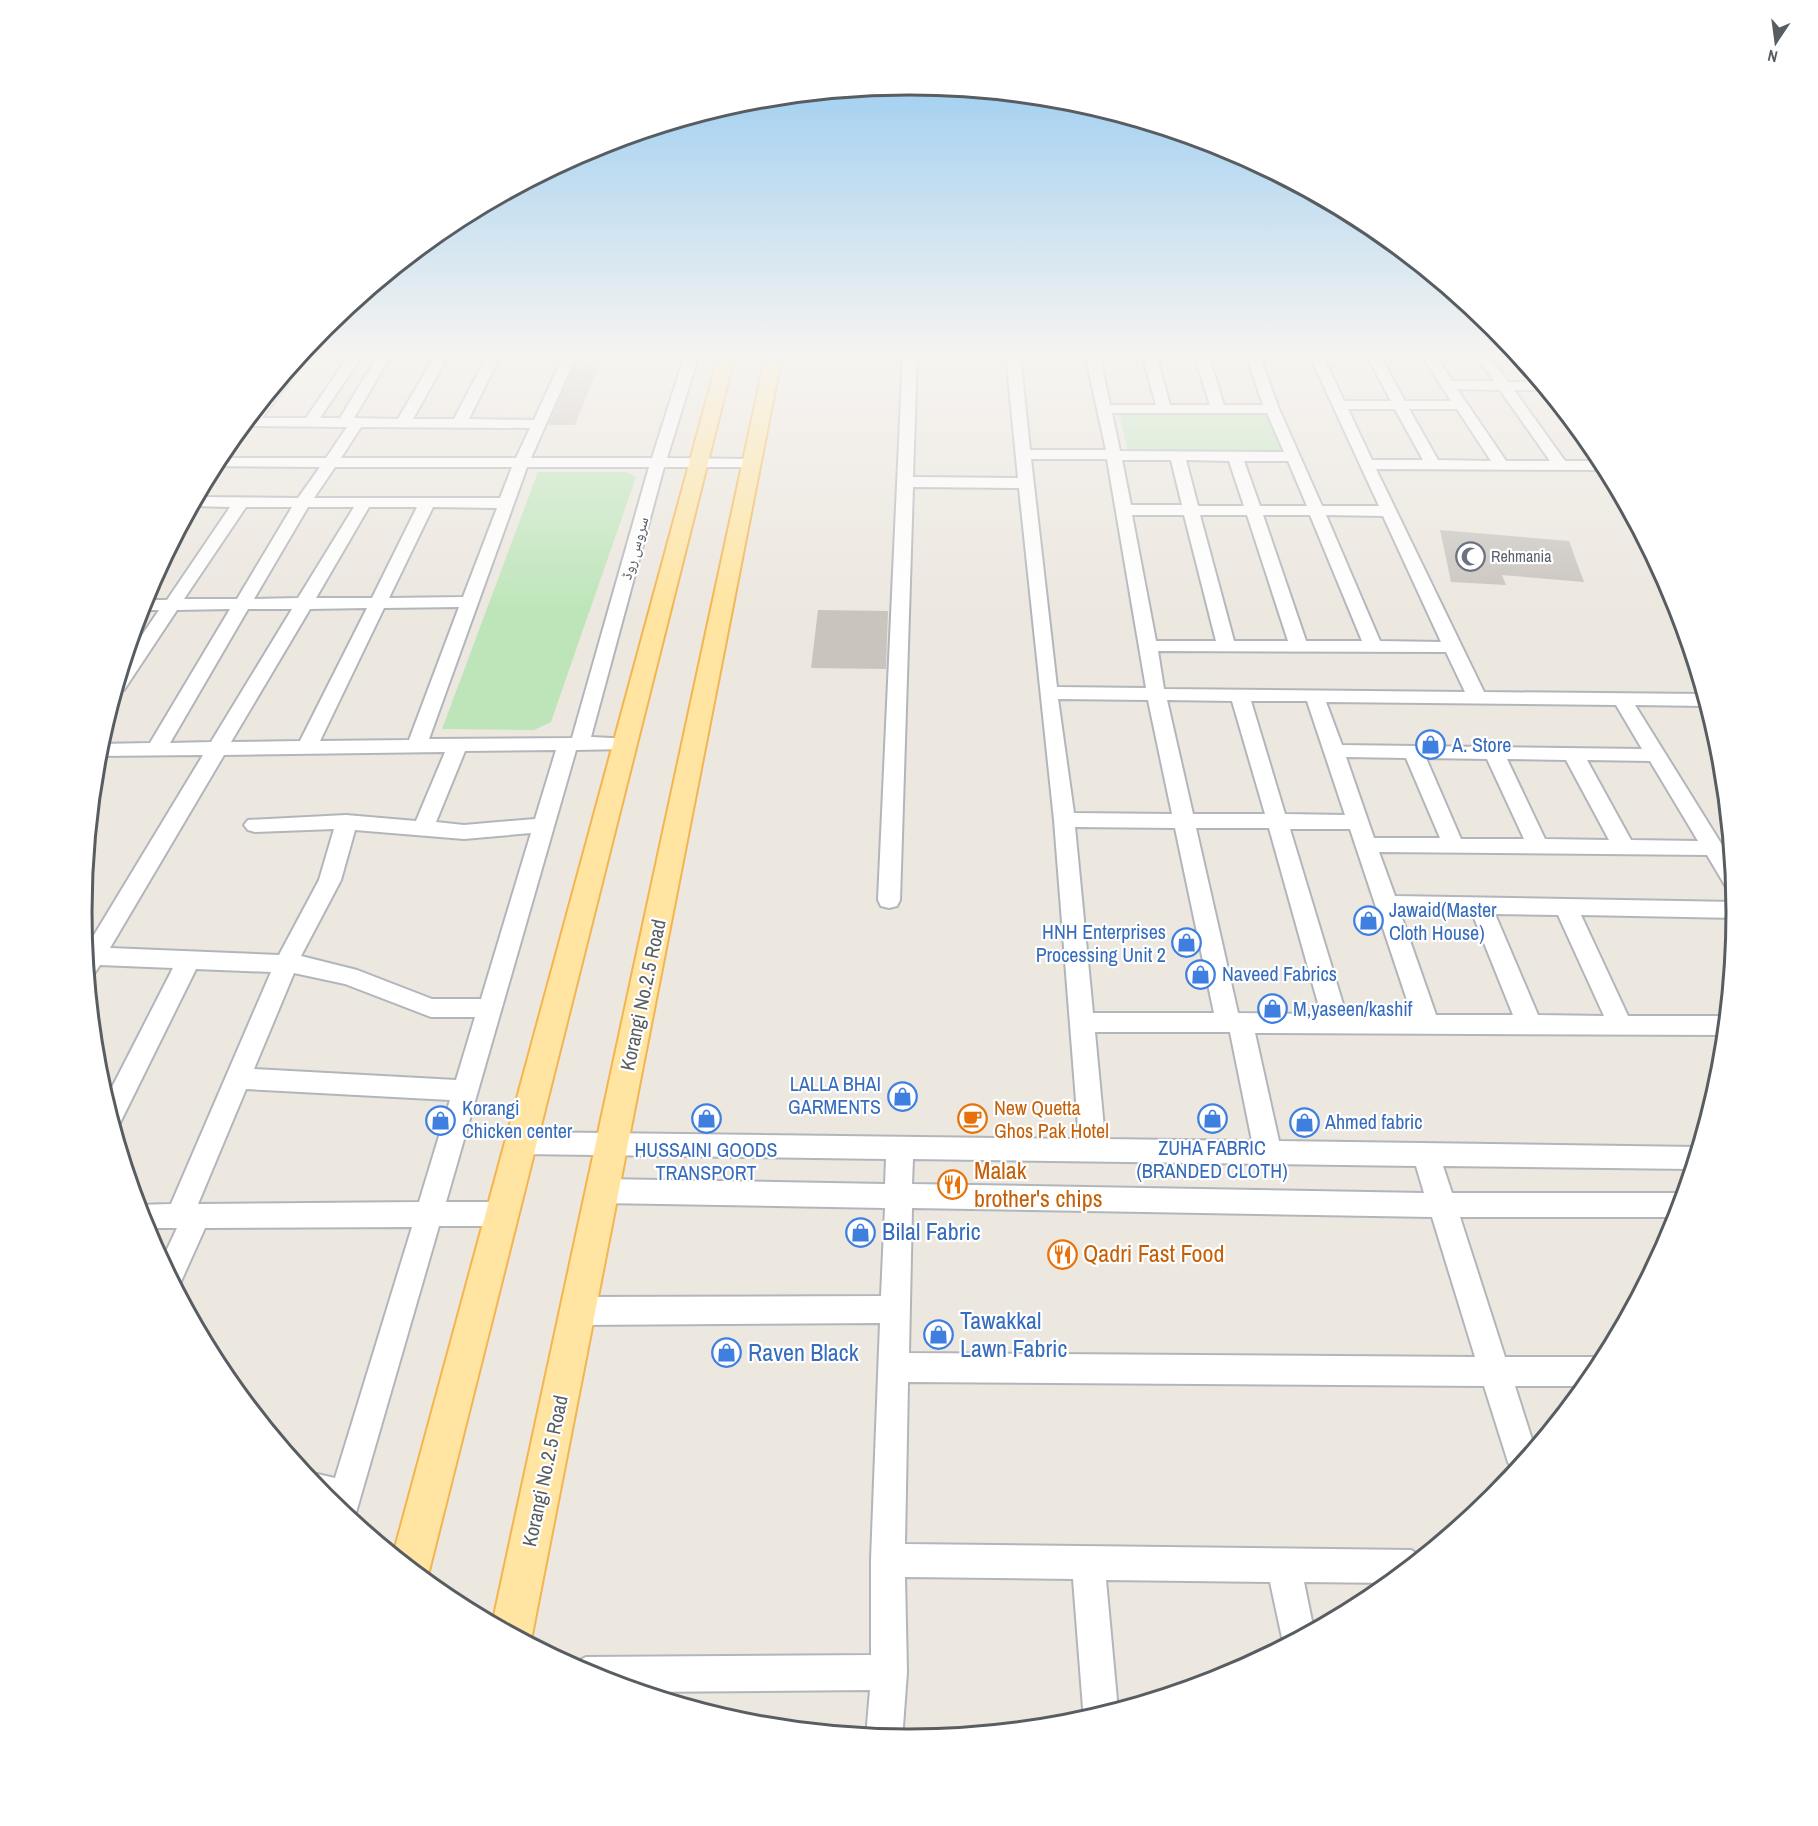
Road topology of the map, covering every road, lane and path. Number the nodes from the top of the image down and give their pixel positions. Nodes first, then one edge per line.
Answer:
1 (342, 439) edge
2 (531, 439) edge
3 (665, 439) edge
4 (703, 439) edge
5 (757, 439) edge
6 (907, 439) edge
7 (1022, 439) edge
8 (1111, 439) edge
9 (1286, 439) edge
10 (1356, 439) edge
11 (1419, 439) edge
12 (1484, 439) edge
13 (1542, 439) edge
14 (1024, 454) junction
15 (1114, 455) junction
16 (1177, 455) junction
17 (1235, 456) junction
18 (1294, 457) junction
19 (227, 462) edge
20 (330, 462) junction
21 (521, 463) junction
22 (658, 463) junction
23 (696, 463) junction
24 (752, 464) junction
25 (1368, 464) junction
26 (1433, 465) junction
27 (1501, 465) junction
28 (1561, 465) junction
29 (1593, 466) edge
30 (905, 482) junction
31 (1027, 483) junction
32 (202, 502) edge
33 (241, 502) junction
34 (303, 502) junction
35 (364, 503) junction
36 (428, 503) junction
37 (506, 503) junction
38 (1124, 510) junction
39 (1191, 510) junction
40 (1253, 510) junction
41 (1316, 510) junction
42 (1390, 511) junction
43 (470, 602) junction
44 (304, 603) junction
45 (378, 603) junction
46 (242, 604) junction
47 (152, 605) edge
48 (172, 605) junction
49 (1147, 646) junction
50 (1226, 646) junction
51 (1299, 647) junction
52 (1373, 647) junction
53 (1454, 647) junction
54 (129, 668) edge
55 (1048, 693) junction
56 (1156, 694) junction
57 (1240, 695) junction
58 (1315, 696) junction
59 (1477, 698) junction
60 (1622, 699) junction
61 (1700, 705) edge
62 (574, 743) junction
63 (625, 743) junction
64 (417, 745) junction
65 (458, 745) junction
66 (218, 747) junction
67 (307, 747) junction
68 (156, 749) junction
69 (108, 750) edge
70 (1334, 751) junction
71 (1413, 752) junction
72 (1494, 753) junction
73 (1573, 754) junction
74 (1656, 755) junction
75 (1064, 820) junction
76 (1183, 820) junction
77 (1277, 821) junction
78 (346, 822) junction
79 (1358, 822) junction
80 (255, 825) dead end
81 (544, 825) junction
82 (423, 828) junction
83 (1366, 844) junction
84 (1453, 845) junction
85 (1538, 846) junction
86 (1624, 847) junction
87 (1713, 848) junction
88 (1725, 868) edge
89 (889, 900) dead end
90 (1386, 904) junction
91 (1480, 906) junction
92 (1566, 907) junction
93 (1726, 910) edge
94 (93, 957) edge
95 (189, 960) junction
96 (93, 962) edge
97 (286, 963) junction
98 (491, 1008) junction
99 (1080, 1022) junction
100 (1234, 1022) junction
101 (1335, 1023) junction
102 (1427, 1023) junction
103 (1529, 1024) junction
104 (1620, 1025) junction
105 (1719, 1026) edge
106 (238, 1078) junction
107 (467, 1090) junction
108 (115, 1107) edge
109 (521, 1143) junction
110 (611, 1146) junction
111 (900, 1149) junction
112 (1093, 1152) junction
113 (1268, 1153) junction
114 (1426, 1155) junction
115 (1689, 1158) edge
116 (602, 1191) junction
117 (899, 1195) junction
118 (1442, 1205) junction
119 (1672, 1205) edge
120 (503, 1214) junction
121 (431, 1215) junction
122 (150, 1216) edge
123 (188, 1216) junction
124 (172, 1267) edge
125 (897, 1308) junction
126 (578, 1311) junction
127 (895, 1367) junction
128 (1496, 1372) junction
129 (1585, 1372) edge
130 (1522, 1454) edge
131 (336, 1496) edge
132 (888, 1560) junction
133 (1088, 1562) junction
134 (412, 1563) edge
135 (1284, 1565) junction
136 (1400, 1567) edge
137 (513, 1628) edge
138 (1297, 1632) edge
139 (889, 1672) junction
140 (614, 1675) edge
141 (1099, 1708) edge
142 (885, 1730) edge

1 - 20 street
2 - 21 street
3 - 22 street, سروس روڈ
4 - 23 main road
5 - 24 main road, Korangi No.2.5 Road
6 - 30 street
7 - 14 street
8 - 15 street
9 - 18 street
10 - 25 street
11 - 26 street
12 - 27 street
13 - 28 street
14 - 15 street
14 - 31 street
15 - 16 street
15 - 38 street
16 - 17 street
16 - 39 street
17 - 18 street
17 - 40 street
18 - 41 street
19 - 20 street
20 - 21 street
20 - 34 street
21 - 22 street
21 - 37 street
22 - 23 street
22 - 62 street, سروس روڈ
23 - 24 street
23 - 63 main road
24 - 110 main road, Korangi No.2.5 Road
25 - 26 street
25 - 42 street
26 - 27 street
27 - 28 street
28 - 29 street
30 - 31 street
30 - 89 street
31 - 55 street
32 - 33 street
33 - 34 street
33 - 48 street
34 - 35 street
34 - 46 street
35 - 36 street
35 - 44 street
36 - 37 street
36 - 45 street
37 - 43 street
38 - 39 street
38 - 49 street
39 - 40 street
39 - 50 street
40 - 41 street
40 - 51 street
41 - 42 street
41 - 52 street
42 - 53 street
43 - 45 street
43 - 64 street
44 - 45 street
44 - 46 street
44 - 66 street
45 - 67 street
46 - 48 street
46 - 68 street
47 - 48 street
48 - 54 street
49 - 50 street
49 - 56 street
50 - 51 street
51 - 52 street
52 - 53 street
53 - 59 street
55 - 56 street
55 - 75 street
56 - 57 street
56 - 76 street
57 - 58 street
57 - 77 street
58 - 59 street
58 - 70 street
59 - 60 street
60 - 61 street
60 - 74 street
62 - 63 street
62 - 65 street
62 - 81 street, سروس روڈ
63 - 109 main road
64 - 65 street
64 - 67 street
65 - 82 street
66 - 67 street
66 - 68 street
66 - 94 street
68 - 69 street
70 - 71 street
70 - 79 street
71 - 72 street
71 - 84 street
72 - 73 street
72 - 85 street
73 - 74 street
73 - 86 street
74 - 87 street
75 - 76 street
75 - 99 street
76 - 77 street
76 - 100 street
77 - 79 street
77 - 101 street
78 - 80 street
78 - 82 street
78 - 97 street
79 - 83 street
81 - 82 street
81 - 98 street, سروس روڈ
83 - 84 street
83 - 90 street
84 - 85 street
85 - 86 street
86 - 87 street
87 - 88 street
90 - 91 street
90 - 102 street
91 - 92 street
91 - 103 street
92 - 93 street
92 - 104 street
95 - 96 street
95 - 97 street
95 - 108 street
97 - 98 street
97 - 106 street
98 - 107 street, سروس روڈ
99 - 100 street
99 - 112 street
100 - 101 street
100 - 113 street
101 - 102 street
102 - 103 street
103 - 104 street
104 - 105 street
106 - 107 street
106 - 123 street
107 - 121 street, سروس روڈ
109 - 110 street
109 - 120 main road
110 - 111 street
110 - 116 main road, Korangi No.2.5 Road
111 - 112 street
111 - 117 street
112 - 113 street
113 - 114 street
114 - 115 street
114 - 118 street
116 - 117 street
116 - 126 main road, Korangi No.2.5 Road
117 - 118 street
117 - 125 street
118 - 119 street
118 - 128 street
120 - 121 street
120 - 134 main road
121 - 123 street
121 - 131 street, سروس روڈ
122 - 123 street
123 - 124 street
125 - 126 street
125 - 127 street
126 - 137 main road, Korangi No.2.5 Road
127 - 128 street
127 - 132 street
128 - 129 street
128 - 130 street
132 - 133 street
132 - 139 street
133 - 135 street
133 - 141 street
135 - 136 street
135 - 138 street
139 - 140 street
139 - 142 street

